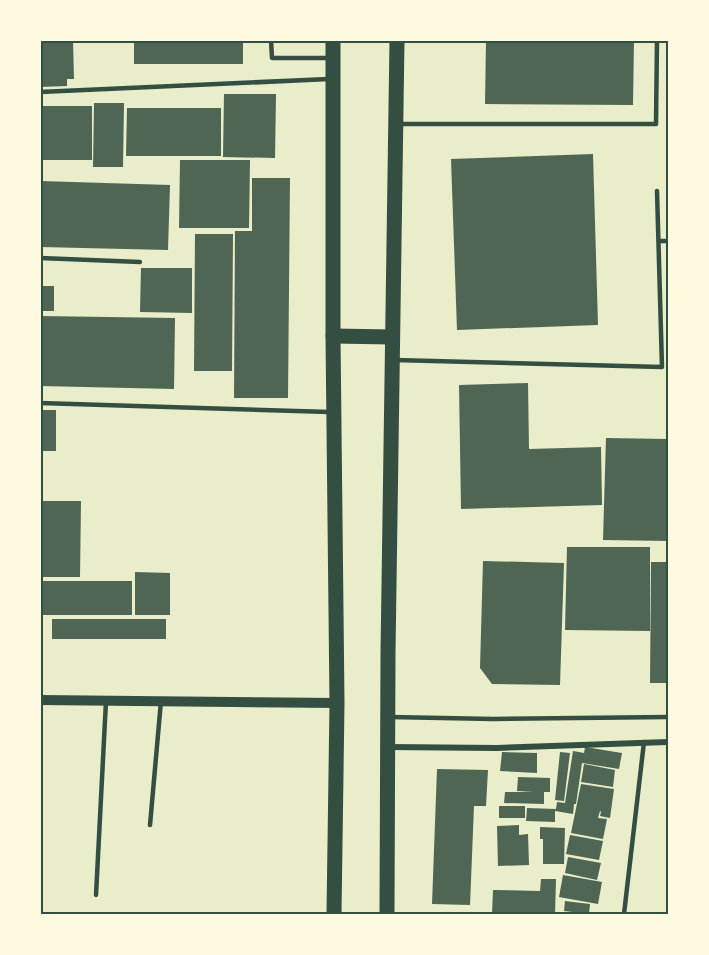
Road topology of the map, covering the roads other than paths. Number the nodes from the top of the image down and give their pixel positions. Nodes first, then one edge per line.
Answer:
1 (271, 40) edge
2 (333, 40) edge
3 (397, 40) edge
4 (657, 40) edge
5 (332, 58) junction
6 (332, 78) junction
7 (40, 92) edge
8 (396, 124) junction
9 (657, 191) dead end
10 (659, 241) junction
11 (669, 241) edge
12 (40, 258) edge
13 (141, 262) dead end
14 (333, 336) junction
15 (392, 337) junction
16 (392, 360) junction
17 (40, 403) edge
18 (333, 412) junction
19 (40, 700) edge
20 (106, 701) junction
21 (161, 701) junction
22 (337, 703) junction
23 (388, 717) junction
24 (669, 717) edge
25 (644, 742) junction
26 (669, 742) edge
27 (388, 747) junction
28 (150, 825) dead end
29 (96, 895) dead end
30 (334, 915) edge
31 (387, 915) edge
32 (624, 915) edge

1 - 5 lane
2 - 5 main road
3 - 8 main road
4 - 8 lane
5 - 6 main road
6 - 7 lane
6 - 14 main road
8 - 15 main road
9 - 10 lane
10 - 11 lane
10 - 16 lane
12 - 13 lane
14 - 15 main road
14 - 18 main road
15 - 16 main road
16 - 23 main road
17 - 18 lane
18 - 22 main road
19 - 20 street
20 - 21 street
20 - 29 lane
21 - 22 street
21 - 28 lane
22 - 30 main road
23 - 24 lane
23 - 27 main road
25 - 26 street
25 - 27 street
25 - 32 lane
27 - 31 main road

